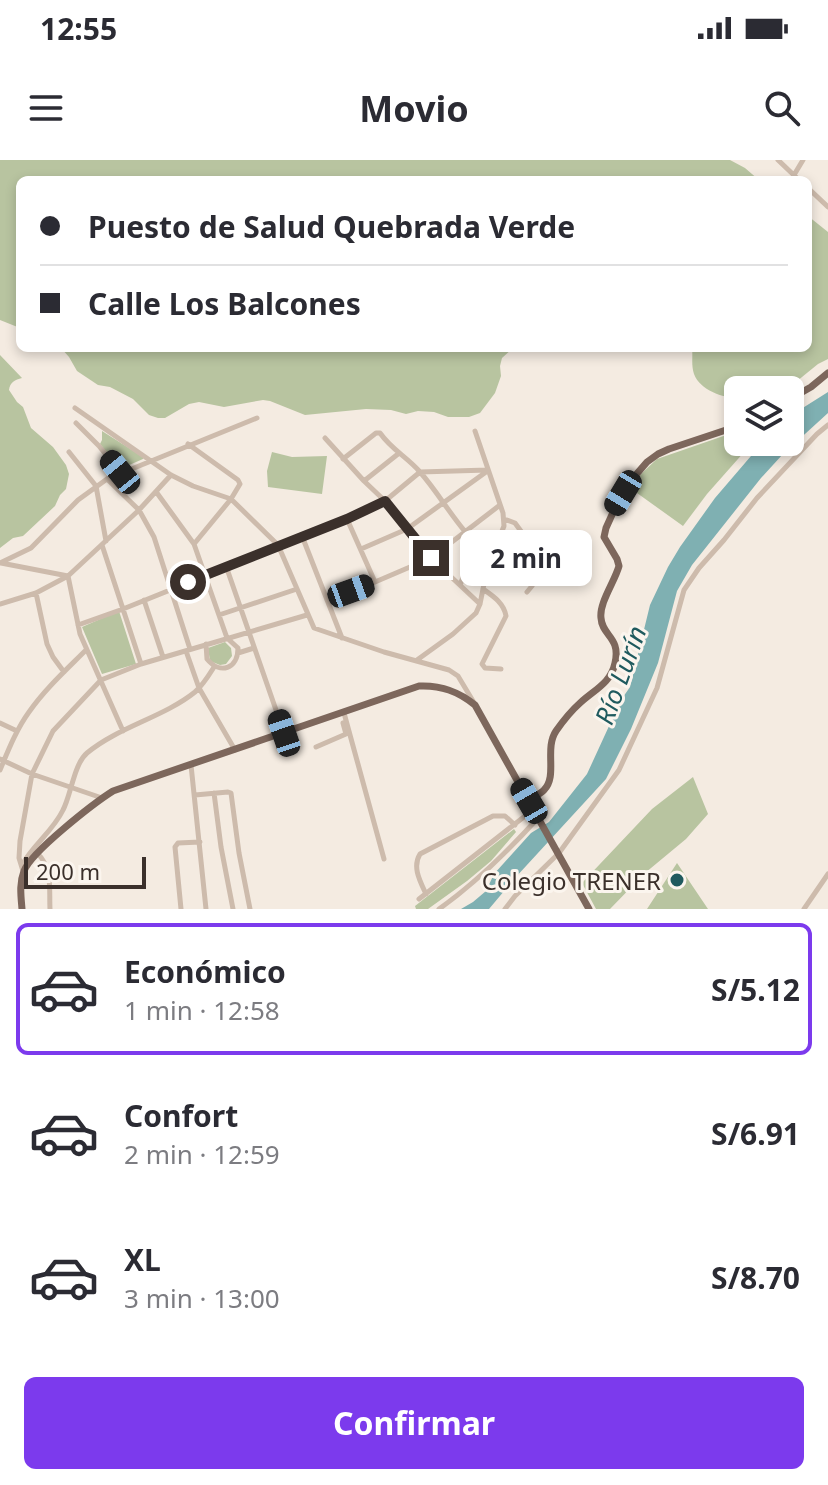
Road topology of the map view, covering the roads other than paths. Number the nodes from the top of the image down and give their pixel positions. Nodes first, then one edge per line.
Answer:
1 (778, 160) edge
2 (795, 176) edge
3 (812, 192) edge
4 (828, 207) edge
5 (828, 373) edge
6 (804, 391) edge
7 (75, 408) dead end
8 (257, 418) dead end
9 (76, 423) dead end
10 (828, 425) edge
11 (475, 431) dead end
12 (724, 431) edge
13 (325, 438) dead end
14 (188, 444) junction
15 (69, 452) dead end
16 (398, 454) junction
17 (343, 459) junction
18 (149, 460) junction
19 (488, 470) junction
20 (120, 472) junction
21 (420, 472) junction
22 (171, 475) junction
23 (107, 479) junction
24 (364, 481) junction
25 (96, 486) junction
26 (157, 493) junction
27 (231, 499) junction
28 (385, 501) junction
29 (443, 503) junction
30 (500, 505) junction
31 (139, 510) junction
32 (347, 519) junction
33 (504, 519) junction
34 (407, 529) junction
35 (465, 531) junction
36 (302, 536) junction
37 (104, 544) junction
38 (194, 544) junction
39 (278, 545) junction
40 (476, 545) junction
41 (361, 549) junction
42 (492, 556) junction
43 (431, 558) junction
44 (0, 563) edge
45 (226, 566) junction
46 (206, 575) junction
47 (68, 576) junction
48 (375, 582) junction
49 (459, 585) junction
50 (170, 589) junction
51 (297, 589) junction
52 (483, 589) junction
53 (527, 592) dead end
54 (36, 593) junction
55 (144, 600) junction
56 (327, 600) junction
57 (0, 604) edge
58 (480, 604) junction
59 (240, 607) junction
60 (123, 609) junction
61 (219, 615) junction
62 (307, 615) junction
63 (78, 625) junction
64 (249, 631) junction
65 (227, 638) junction
66 (342, 638) junction
67 (206, 644) junction
68 (254, 648) junction
69 (86, 650) junction
70 (188, 650) junction
71 (238, 653) junction
72 (163, 657) junction
73 (417, 661) junction
74 (141, 664) junction
75 (214, 667) junction
76 (501, 669) dead end
77 (64, 672) junction
78 (101, 680) junction
79 (199, 688) junction
80 (475, 705) junction
81 (342, 714) junction
82 (0, 723) edge
83 (18, 731) junction
84 (123, 731) junction
85 (284, 733) junction
86 (316, 747) dead end
87 (235, 750) junction
88 (2, 760) edge
89 (191, 765) junction
90 (0, 770) edge
91 (32, 774) junction
92 (71, 787) junction
93 (214, 793) junction
94 (195, 795) junction
95 (102, 798) junction
96 (529, 801) junction
97 (538, 816) junction
98 (515, 825) junction
99 (200, 842) junction
100 (558, 851) junction
101 (37, 853) junction
102 (384, 859) dead end
103 (22, 869) junction
104 (828, 874) edge
105 (426, 894) junction
106 (419, 899) dead end
107 (22, 909) edge
108 (50, 909) edge
109 (181, 909) edge
110 (206, 909) edge
111 (233, 909) edge
112 (250, 909) edge
113 (439, 909) edge
114 (505, 909) edge
115 (589, 909) edge
116 (804, 909) edge

1 - 2 street
3 - 4 street
5 - 6 main road
7 - 18 street
8 - 14 street
9 - 20 street
10 - 100 street
11 - 19 street
12 - 96 main road
13 - 17 street
14 - 18 street
14 - 27 street
15 - 25 street
16 - 17 street
16 - 21 street
16 - 24 street
17 - 24 street
18 - 20 street
18 - 22 street
19 - 21 street
19 - 29 street
19 - 30 street
20 - 23 street
21 - 28 street
21 - 29 street
22 - 26 street
22 - 27 street
23 - 25 street
23 - 31 street
24 - 28 street
25 - 37 street
25 - 44 street
26 - 31 street
26 - 38 street
27 - 38 street
27 - 39 street
28 - 32 street
28 - 34 street
29 - 34 street
29 - 35 street
30 - 33 street
30 - 35 street
31 - 37 street
31 - 50 street
32 - 36 street
32 - 41 street
33 - 42 street
33 - 53 street
34 - 41 street
34 - 43 street
35 - 40 street
35 - 43 street
36 - 39 street
36 - 56 street
37 - 47 street
37 - 60 street
38 - 46 street
39 - 45 street
39 - 51 street
40 - 42 street
40 - 49 street
41 - 48 street
42 - 52 street
43 - 48 street
43 - 49 street
44 - 47 street
45 - 46 street
45 - 59 street
46 - 50 street
46 - 61 street
47 - 54 street
47 - 63 street
48 - 56 street
49 - 58 street
50 - 55 street
50 - 70 street
51 - 59 street
51 - 62 street
52 - 58 street
52 - 76 street
54 - 57 street
54 - 77 street
55 - 60 street
55 - 72 street
56 - 66 street
58 - 73 street
59 - 61 street
59 - 64 street
60 - 63 street
60 - 74 street
61 - 65 street
62 - 64 street
62 - 66 street
63 - 69 street
64 - 65 street
64 - 68 street
65 - 67 street
65 - 71 street
66 - 73 street
67 - 70 street
67 - 75 street
68 - 71 street
68 - 85 street
69 - 77 street
69 - 78 street
70 - 72 street
70 - 79 street
71 - 75 street
72 - 74 street
73 - 80 street
74 - 78 street
75 - 79 street
77 - 83 street
78 - 84 street
78 - 91 street
79 - 84 street
79 - 87 street
80 - 81 main road
80 - 96 main road
81 - 85 main road
81 - 86 street
81 - 102 street
82 - 83 street
83 - 88 street
84 - 92 street
85 - 87 main road
87 - 89 main road
88 - 90 street
88 - 91 street
89 - 94 street
89 - 95 main road
91 - 92 street
91 - 103 street
92 - 95 street
92 - 103 street
93 - 94 street
93 - 111 street
93 - 112 street
94 - 99 street
95 - 101 main road
96 - 97 main road
97 - 98 street
97 - 100 main road
97 - 113 street
98 - 105 street
98 - 105 street
99 - 109 street
99 - 110 street
100 - 114 street
100 - 115 main road
101 - 103 main road
101 - 108 street
103 - 107 main road
104 - 116 street
105 - 106 street

